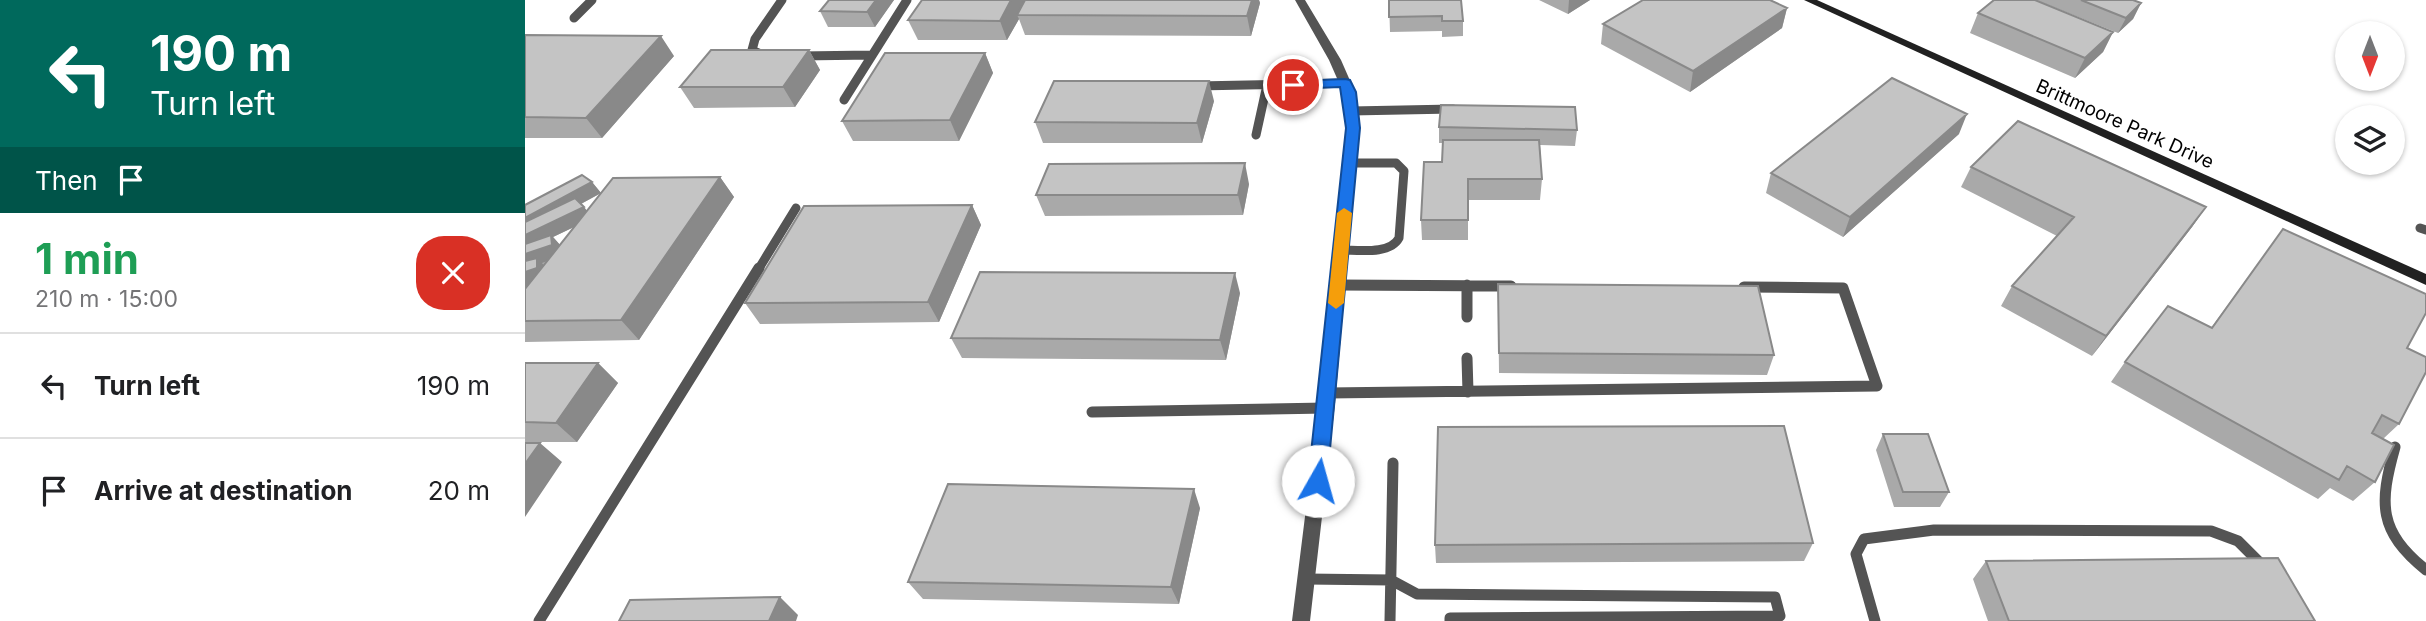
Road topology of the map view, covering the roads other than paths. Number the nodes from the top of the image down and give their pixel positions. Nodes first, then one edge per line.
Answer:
1 (592, 0) edge
2 (782, 0) edge
3 (907, 0) edge
4 (1300, 0) edge
5 (1809, 0) edge
6 (574, 18) dead end
7 (872, 55) junction
8 (791, 56) edge
9 (777, 57) edge
10 (1345, 83) junction
11 (1267, 85) junction
12 (1183, 86) edge
13 (844, 100) dead end
14 (1467, 109) edge
15 (1351, 111) junction
16 (1256, 135) dead end
17 (1349, 163) junction
18 (796, 208) dead end
19 (1341, 250) junction
20 (2426, 280) edge
21 (1338, 285) junction
22 (1467, 285) junction
23 (1522, 286) edge
24 (1732, 287) edge
25 (1467, 317) dead end
26 (1467, 358) dead end
27 (1468, 392) junction
28 (1327, 401) junction
29 (1092, 412) dead end
30 (2395, 447) edge
31 (1393, 463) dead end
32 (2426, 570) edge
33 (1306, 579) junction
34 (1391, 580) junction
35 (2277, 585) edge
36 (1543, 595) junction
37 (1544, 618) junction
38 (539, 621) edge
39 (1301, 621) edge
40 (1389, 621) edge
41 (1450, 621) edge
42 (1875, 621) edge

1 - 6 lane
2 - 9 lane
3 - 7 lane
4 - 10 street
5 - 20 street, Brittmoore Park Drive
7 - 8 lane
7 - 13 lane
10 - 11 lane
10 - 15 street
11 - 12 lane
11 - 16 lane
14 - 15 lane
15 - 17 street
17 - 19 street
17 - 19 lane
18 - 38 lane
19 - 21 street
21 - 22 lane
21 - 28 street
22 - 23 lane
22 - 25 lane
24 - 27 lane
26 - 27 lane
27 - 28 lane
28 - 29 lane
28 - 33 street
30 - 32 lane
31 - 34 lane
33 - 34 lane
33 - 39 street
34 - 36 lane
34 - 40 lane
35 - 42 lane
36 - 37 lane
36 - 37 lane
37 - 41 lane

